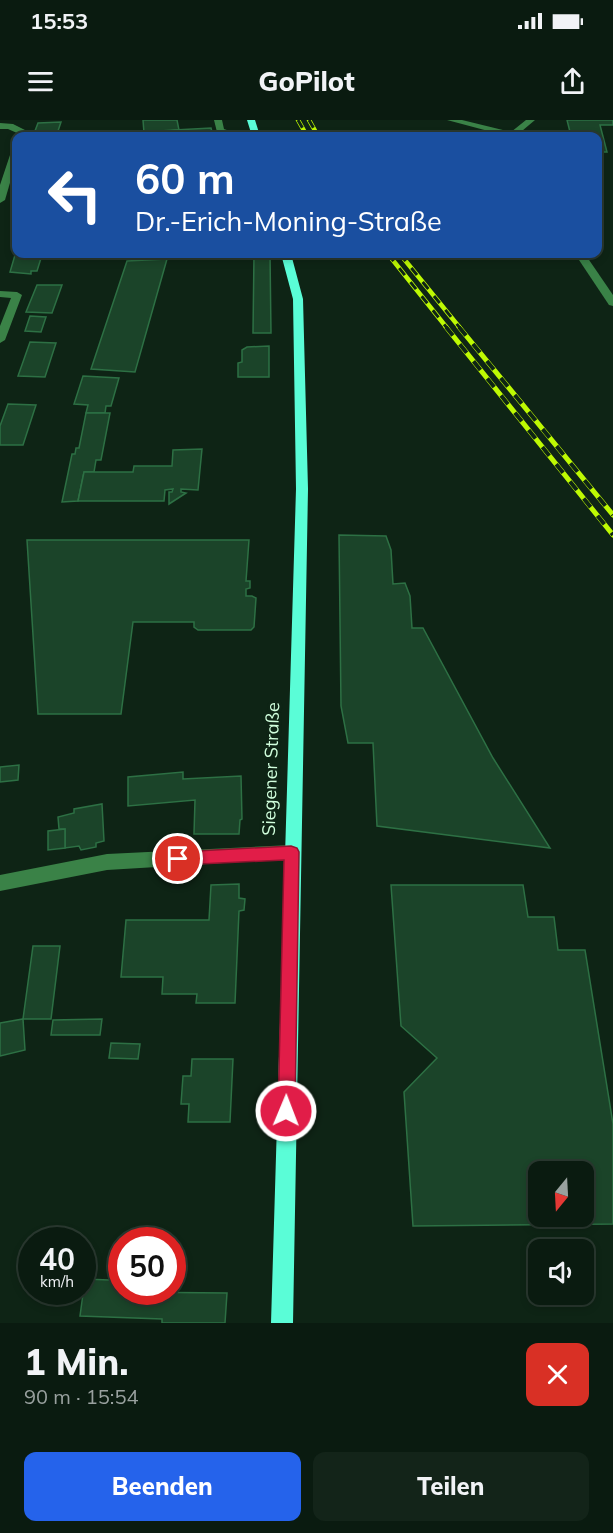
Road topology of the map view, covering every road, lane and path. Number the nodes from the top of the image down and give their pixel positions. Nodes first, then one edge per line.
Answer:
1 (451, 120) edge
2 (531, 120) edge
3 (14, 123) edge
4 (0, 126) edge
5 (496, 132) edge
6 (516, 132) edge
7 (12, 162) edge
8 (0, 200) edge
9 (287, 258) edge
10 (583, 258) edge
11 (0, 294) edge
12 (613, 303) edge
13 (0, 340) edge
14 (291, 852) junction
15 (0, 883) edge
16 (282, 1323) edge

1 - 5 street
2 - 6 street
3 - 4 street
7 - 8 street
9 - 14 main road, Siegener Straße
10 - 12 street
11 - 13 street
14 - 15 street
14 - 16 main road, Siegener Straße

